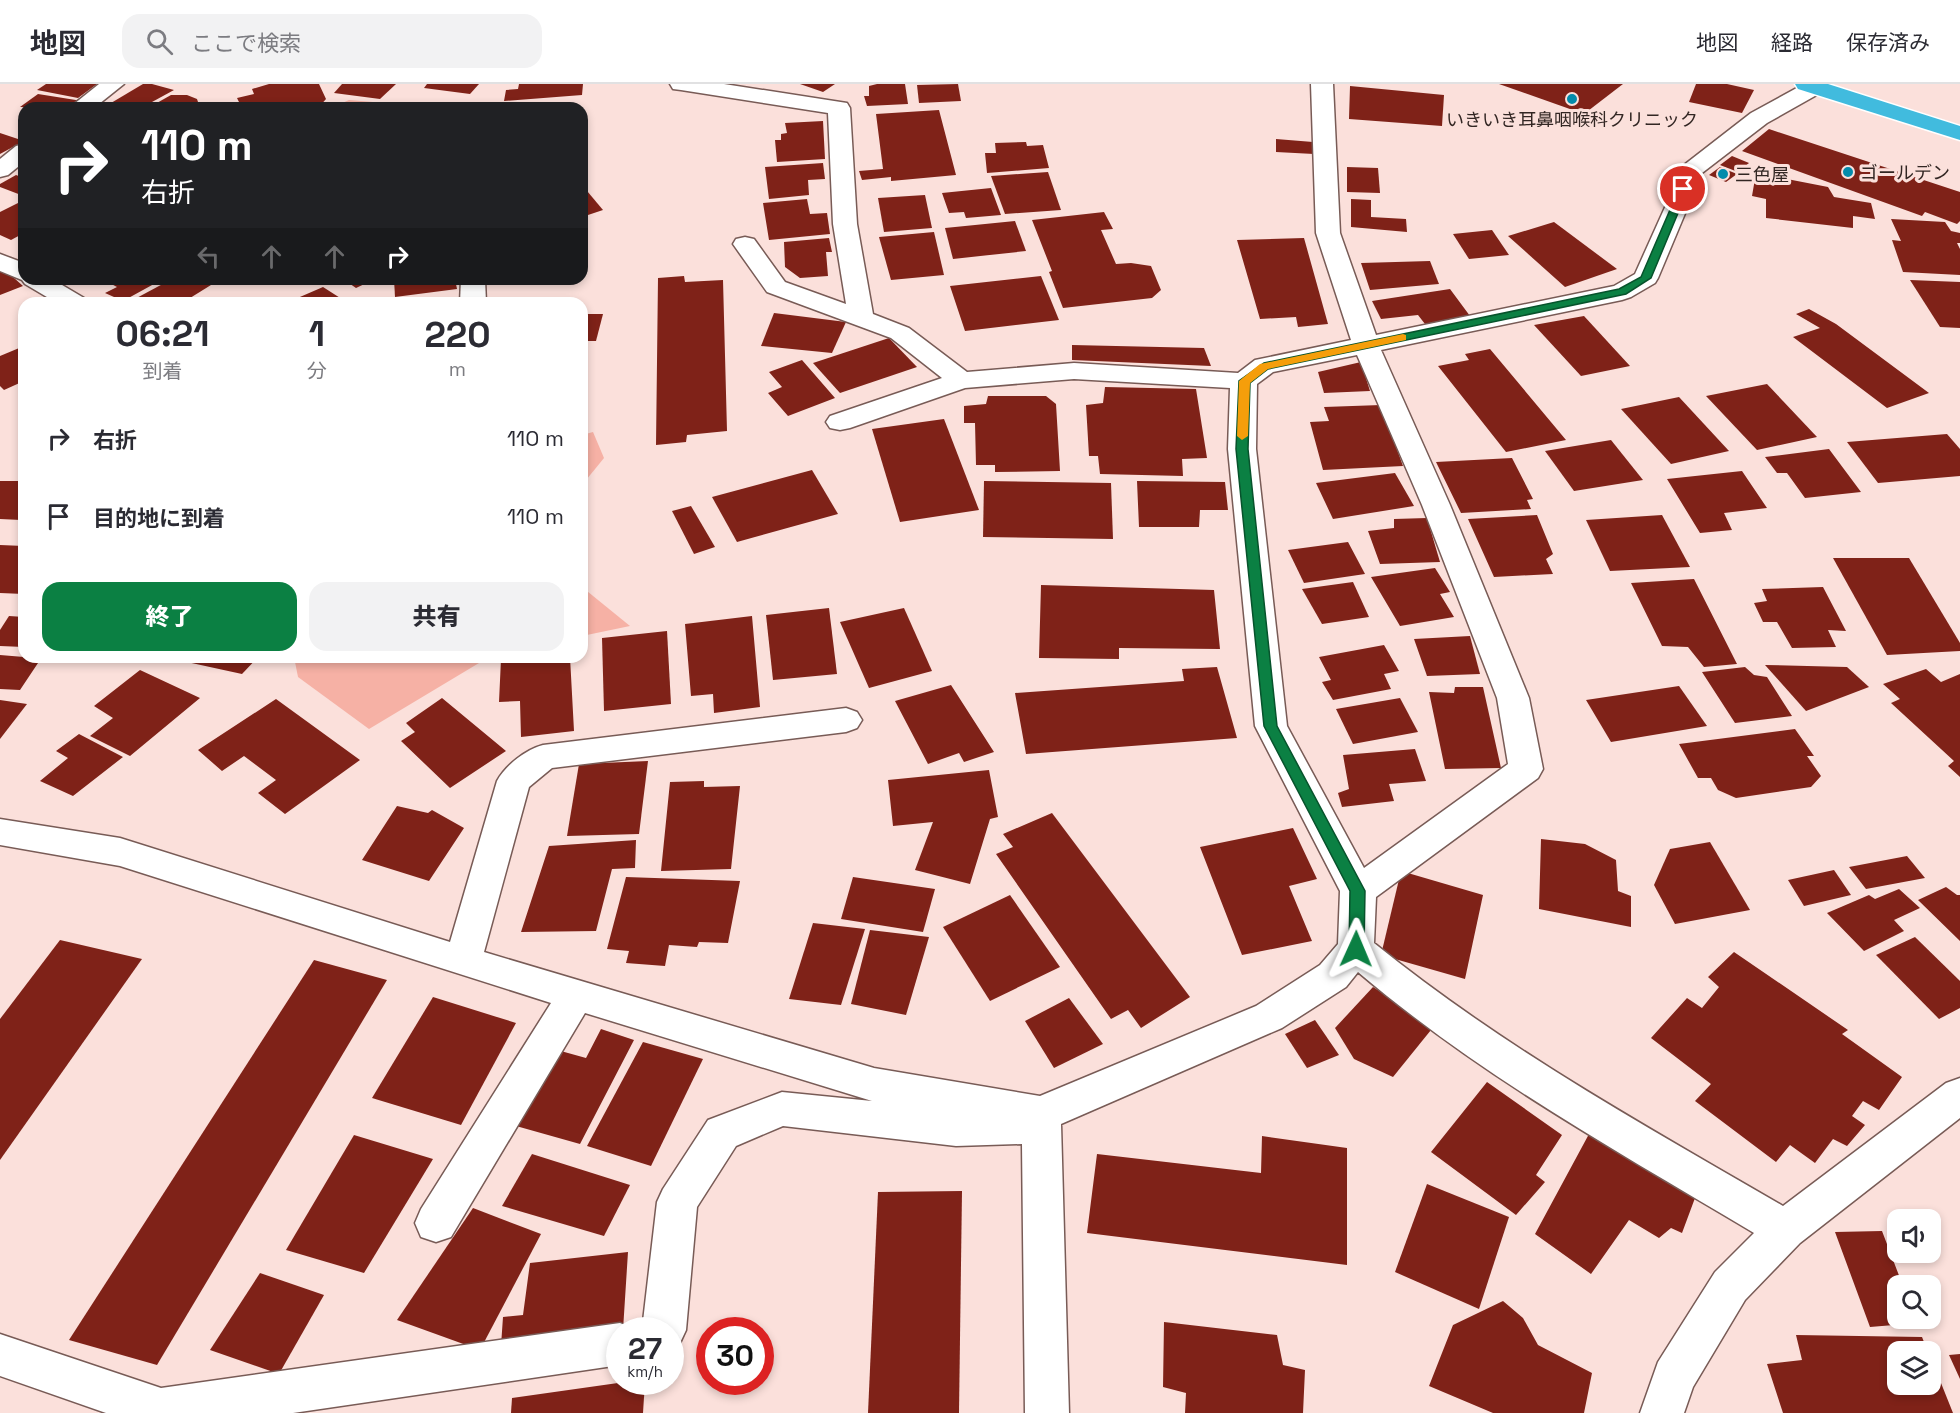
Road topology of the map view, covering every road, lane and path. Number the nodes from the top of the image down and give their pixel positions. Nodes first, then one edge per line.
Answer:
1 (113, 84) edge
2 (681, 84) edge
3 (1322, 84) edge
4 (1810, 85) edge
5 (88, 102) edge
6 (1960, 133) edge
7 (18, 156) edge
8 (0, 170) edge
9 (745, 244) dead end
10 (0, 261) edge
11 (18, 270) edge
12 (44, 285) edge
13 (64, 297) edge
14 (861, 319) junction
15 (1366, 345) junction
16 (961, 380) junction
17 (1244, 381) junction
18 (840, 422) dead end
19 (846, 720) dead end
20 (0, 832) edge
21 (1358, 891) junction
22 (1356, 949) junction
23 (463, 961) junction
24 (576, 995) junction
25 (1960, 1095) edge
26 (1041, 1120) junction
27 (436, 1223) dead end
28 (1785, 1229) junction
29 (665, 1317) edge
30 (606, 1346) edge
31 (0, 1354) edge
32 (1047, 1413) edge
33 (1662, 1413) edge

1 - 5 street
2 - 14 street
3 - 15 street
4 - 6 highway
4 - 15 street
7 - 8 street
9 - 14 street
10 - 11 street
12 - 13 street
14 - 16 street
15 - 17 street
15 - 21 street
16 - 17 street
16 - 18 street
17 - 21 street
19 - 23 street
20 - 23 street
21 - 22 street
22 - 26 street
22 - 28 street
23 - 24 street
24 - 26 street
24 - 27 street
25 - 28 street
26 - 29 street
26 - 32 street
28 - 33 street
30 - 31 street

